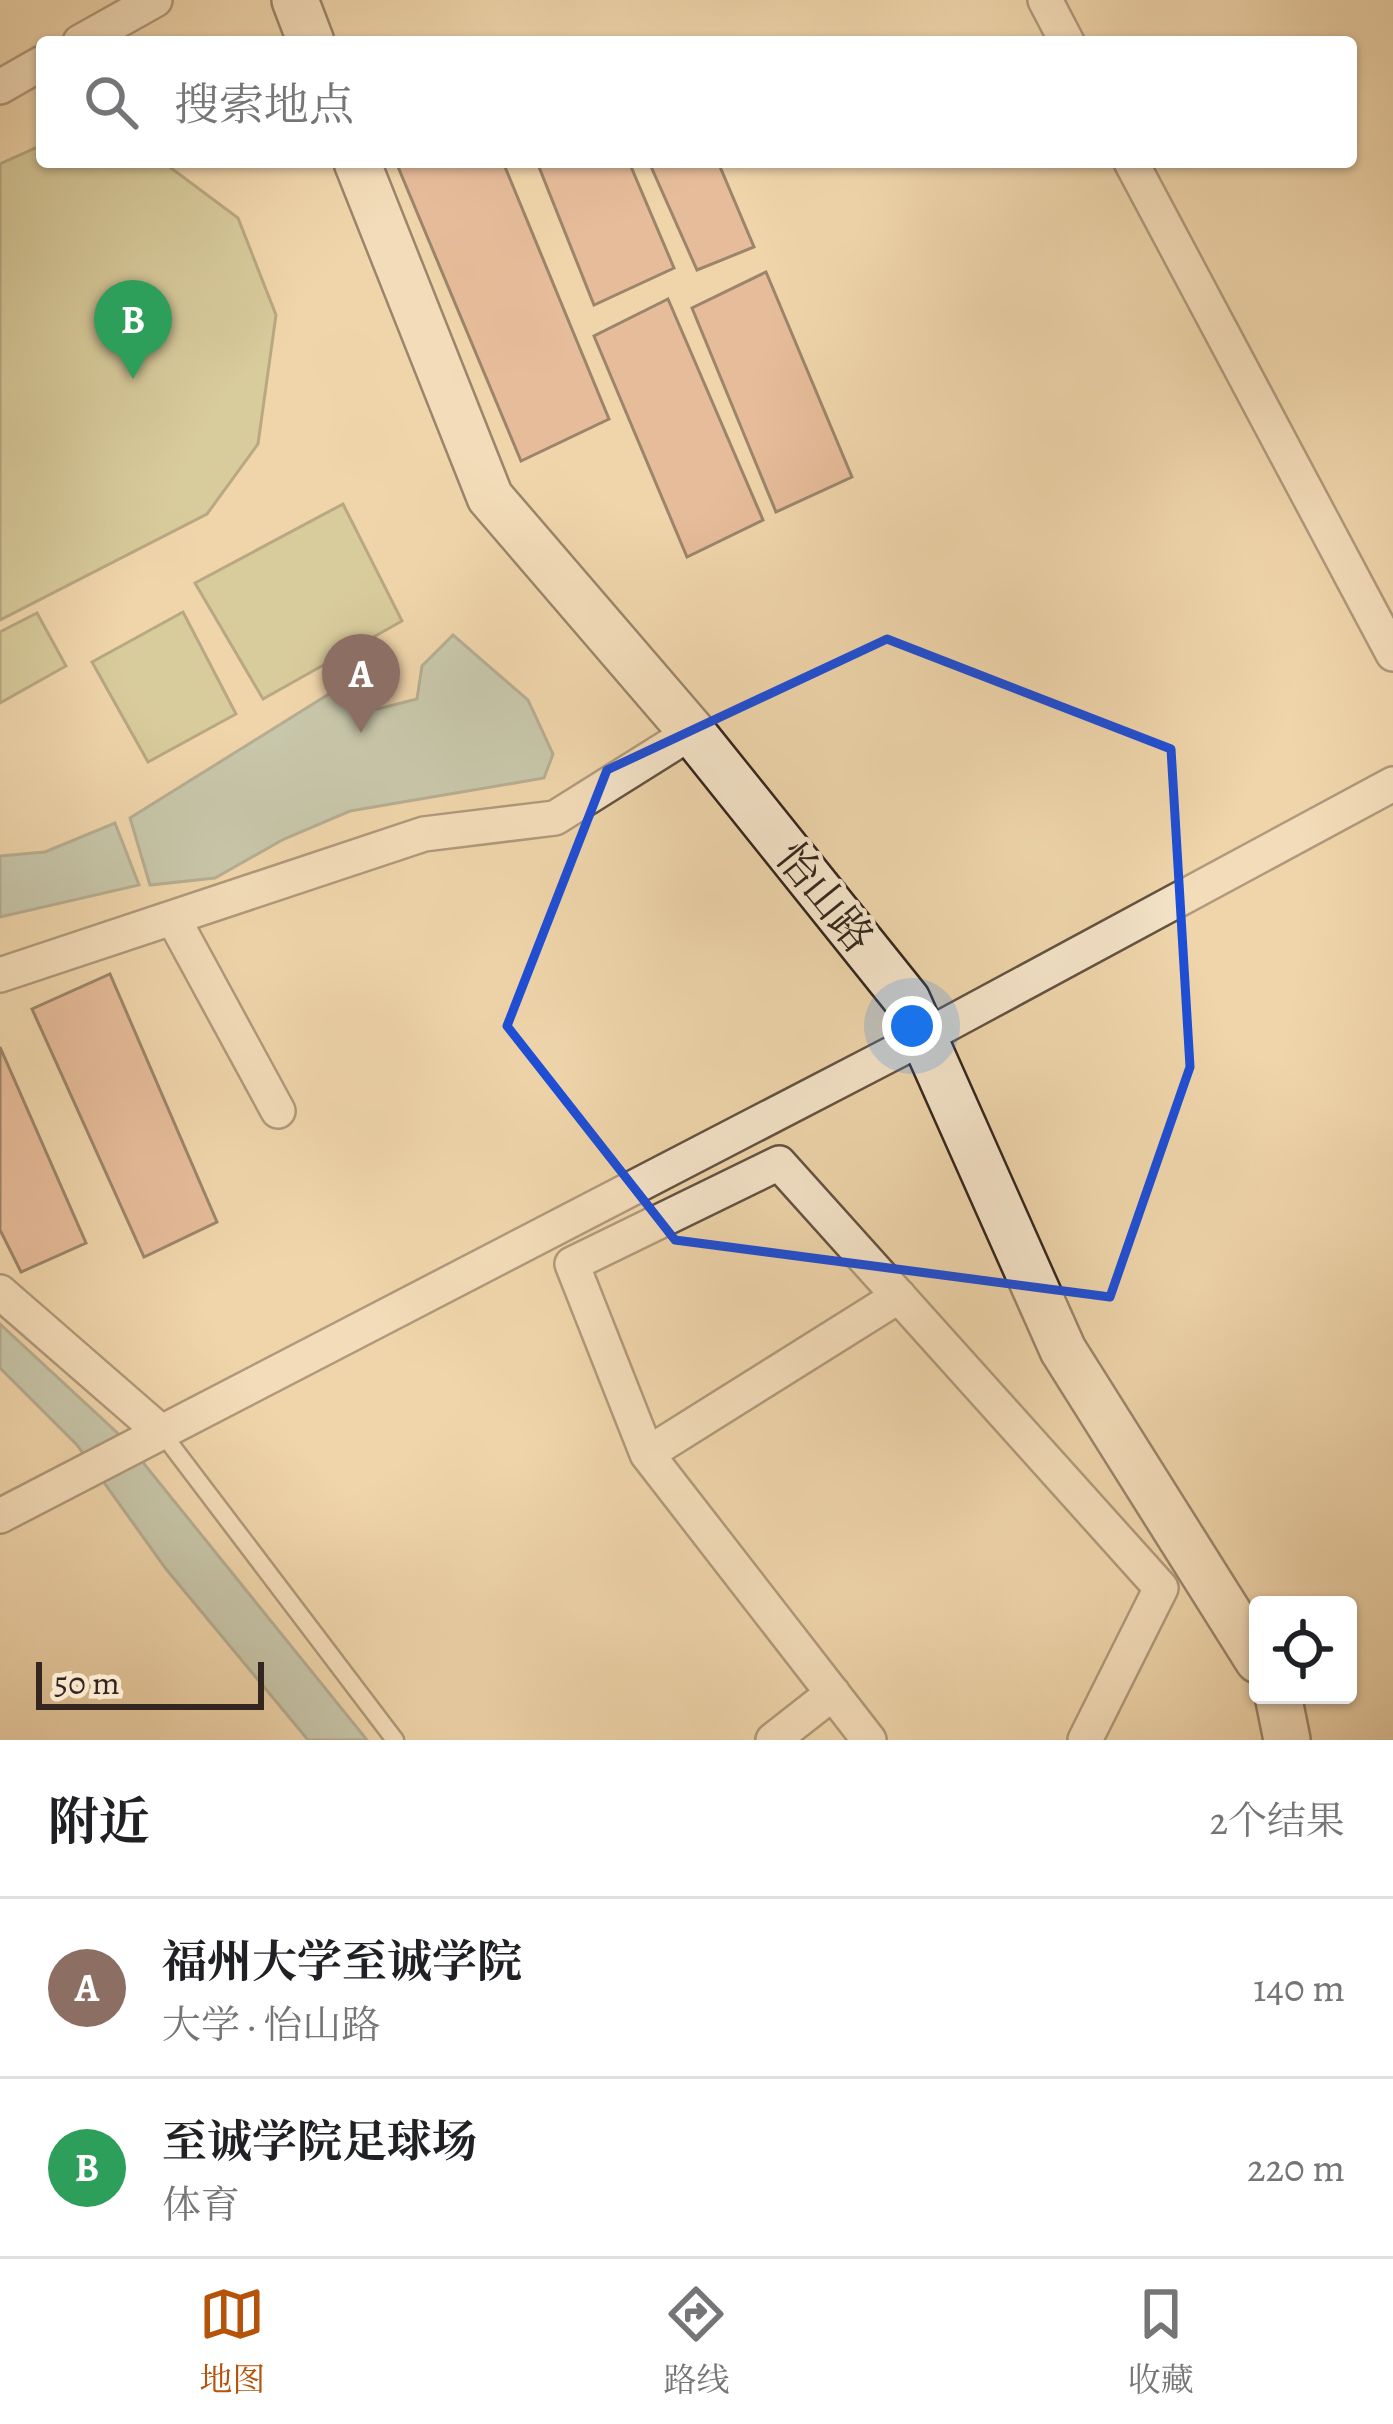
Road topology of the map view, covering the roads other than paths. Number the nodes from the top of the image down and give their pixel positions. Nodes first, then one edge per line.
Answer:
1 (155, 0) edge
2 (295, 0) edge
3 (1045, 0) edge
4 (91, 36) edge
5 (309, 36) edge
6 (1064, 36) edge
7 (36, 66) edge
8 (0, 87) edge
9 (359, 168) edge
10 (1134, 168) edge
11 (1393, 654) edge
12 (692, 731) junction
13 (1393, 784) edge
14 (173, 918) junction
15 (0, 975) edge
16 (924, 1037) junction
17 (278, 1111) dead end
18 (0, 1292) edge
19 (899, 1296) junction
20 (152, 1438) junction
21 (646, 1454) junction
22 (0, 1516) edge
23 (1249, 1646) edge
24 (832, 1693) junction
25 (1280, 1704) edge
26 (395, 1740) edge
27 (773, 1740) edge
28 (869, 1740) edge
29 (1085, 1740) edge
30 (1287, 1740) edge

1 - 4 street
2 - 5 street
3 - 6 street
7 - 8 street
9 - 12 street, 怡山路
10 - 11 street
12 - 14 street
12 - 16 street, 怡山路
13 - 16 street
14 - 15 street
14 - 17 street
16 - 20 street
16 - 23 street, 怡山路
18 - 20 street
19 - 21 street
19 - 21 street
19 - 29 street
20 - 22 street
20 - 26 lane
21 - 24 street
24 - 27 street
24 - 28 street
25 - 30 street

